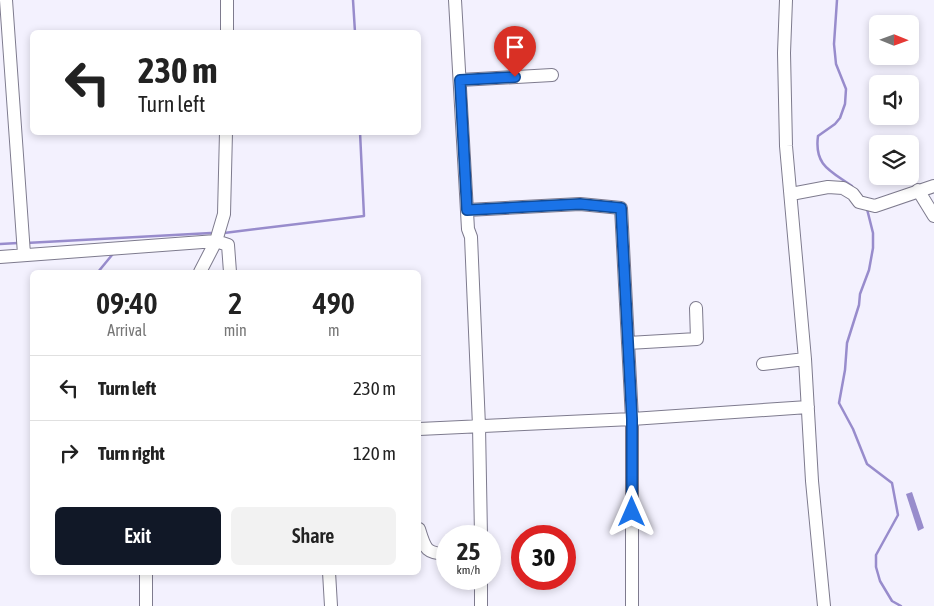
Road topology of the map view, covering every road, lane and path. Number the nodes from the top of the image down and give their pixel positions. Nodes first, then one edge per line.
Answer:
1 (6, 0) edge
2 (227, 0) edge
3 (455, 0) edge
4 (786, 0) edge
5 (227, 30) edge
6 (552, 75) dead end
7 (460, 80) junction
8 (226, 135) edge
9 (934, 186) edge
10 (918, 190) junction
11 (790, 194) junction
12 (467, 210) junction
13 (934, 216) edge
14 (216, 241) junction
15 (24, 254) junction
16 (0, 257) edge
17 (201, 270) edge
18 (230, 270) edge
19 (696, 308) dead end
20 (628, 343) junction
21 (804, 359) junction
22 (763, 364) dead end
23 (808, 407) junction
24 (632, 419) junction
25 (479, 426) junction
26 (421, 429) edge
27 (481, 525) edge
28 (421, 534) edge
29 (436, 554) edge
30 (146, 575) edge
31 (329, 575) edge
32 (481, 590) edge
33 (146, 606) edge
34 (331, 606) edge
35 (481, 606) edge
36 (632, 606) edge
37 (824, 606) edge

1 - 15 street
2 - 5 street
3 - 7 street
4 - 11 street
6 - 7 street
7 - 12 street
8 - 14 street
9 - 10 street
10 - 11 street
10 - 13 street
11 - 21 street
12 - 20 street
12 - 25 street
14 - 15 street
14 - 17 street
14 - 18 street
15 - 16 street
19 - 20 street
20 - 24 street
21 - 22 street
21 - 23 street
23 - 24 street
23 - 37 street
24 - 25 street
24 - 36 street
25 - 26 street
25 - 27 street
28 - 29 street
30 - 33 street
31 - 34 street
32 - 35 street

